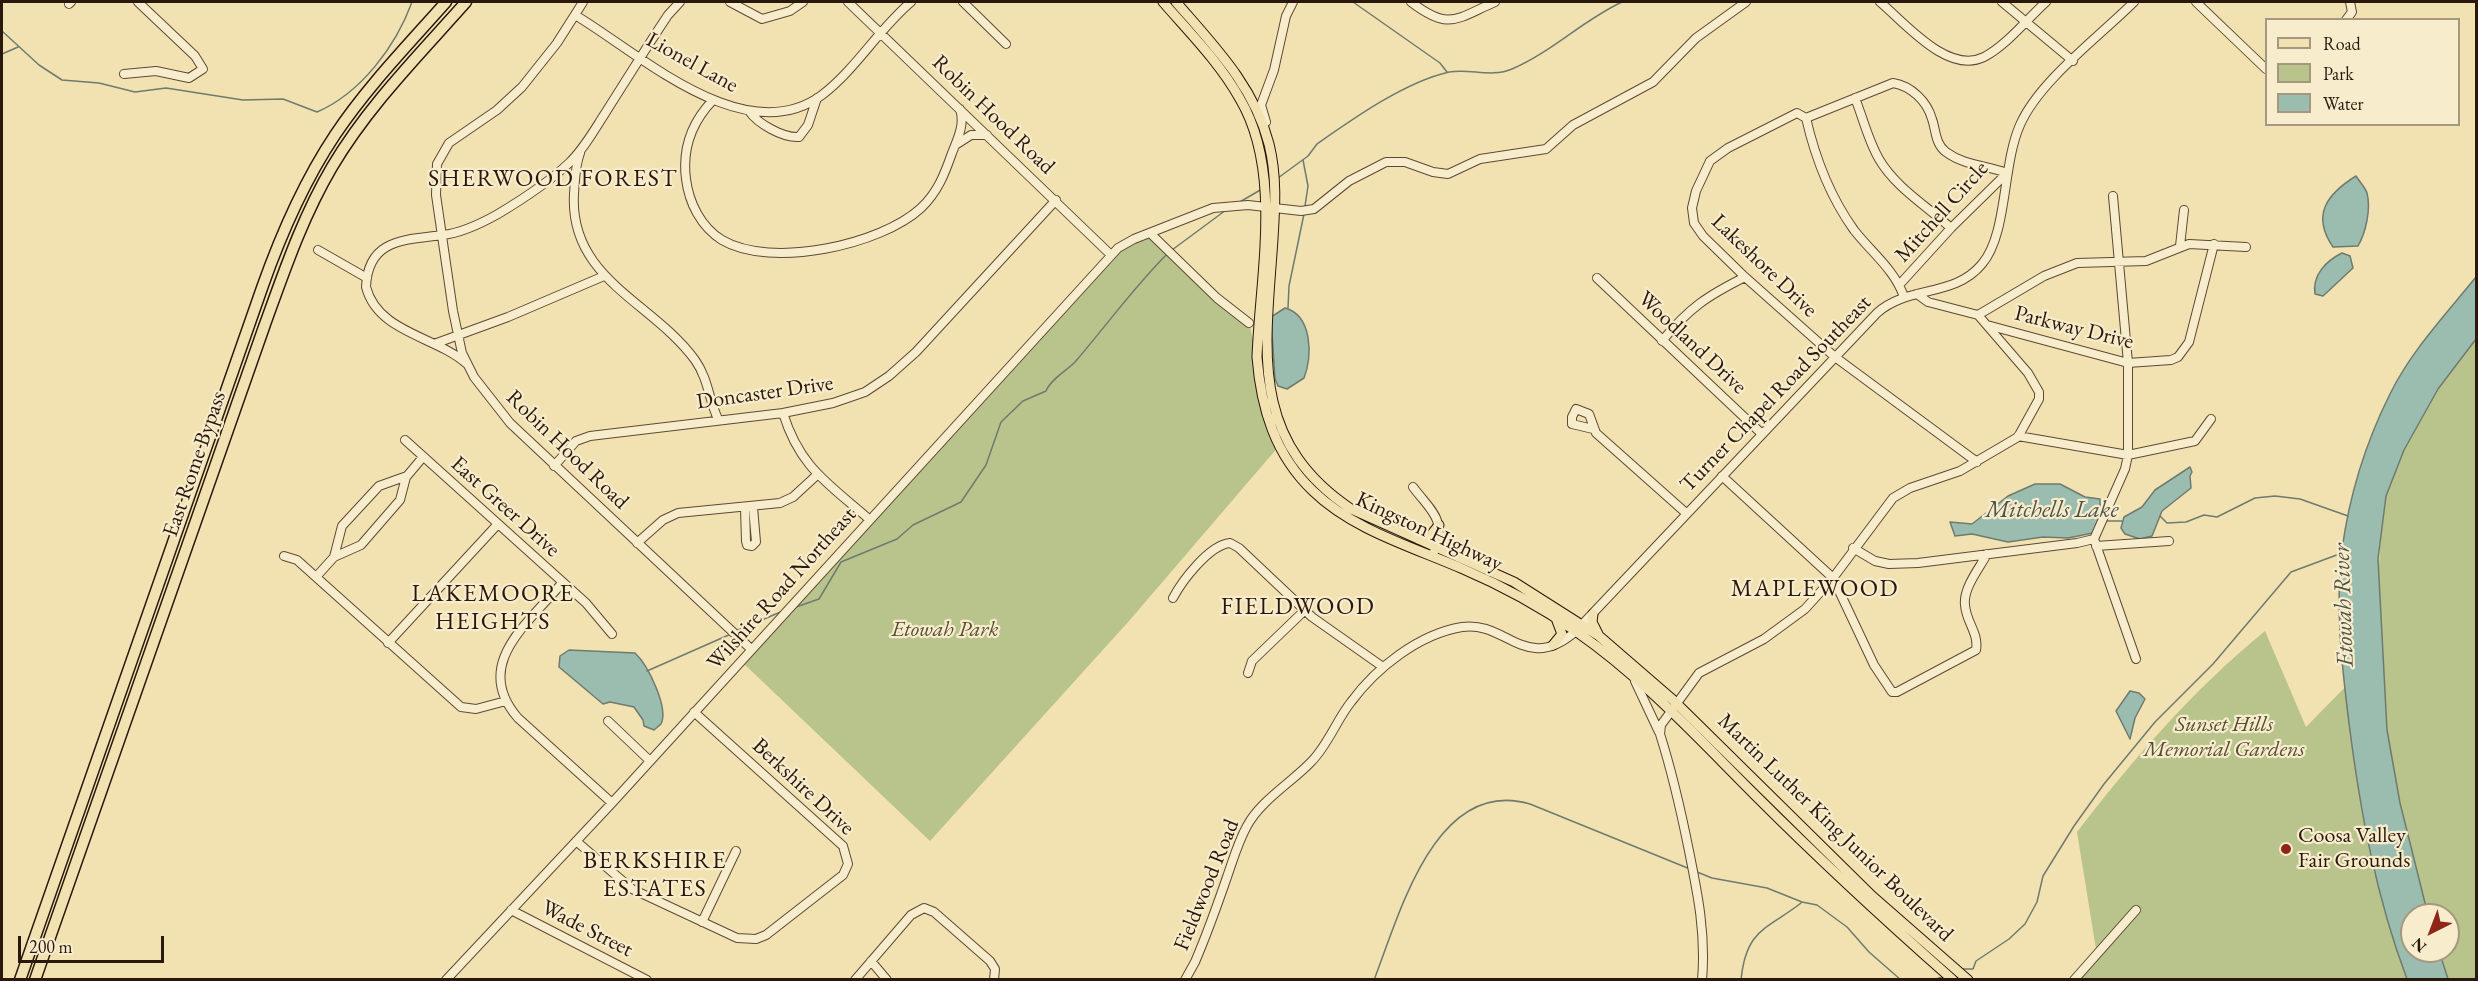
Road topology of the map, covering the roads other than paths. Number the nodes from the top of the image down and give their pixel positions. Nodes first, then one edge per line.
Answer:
1 (138, 2) edge
2 (446, 2) edge
3 (466, 2) edge
4 (583, 2) edge
5 (680, 2) edge
6 (730, 2) edge
7 (802, 2) edge
8 (848, 2) edge
9 (911, 2) edge
10 (963, 2) edge
11 (1163, 2) edge
12 (1176, 2) edge
13 (1293, 2) edge
14 (1411, 2) edge
15 (1496, 2) edge
16 (1746, 2) edge
17 (1880, 2) edge
18 (2002, 2) edge
19 (2046, 2) edge
20 (2134, 2) edge
21 (2196, 2) edge
22 (2350, 2) edge
23 (575, 15) junction
24 (2348, 18) edge
25 (2025, 21) junction
26 (881, 33) junction
27 (1006, 44) dead end
28 (641, 57) junction
29 (2070, 63) junction
30 (2265, 68) edge
31 (124, 74) dead end
32 (1249, 93) junction
33 (1265, 95) junction
34 (817, 98) junction
35 (1855, 98) junction
36 (713, 100) junction
37 (960, 109) junction
38 (749, 111) junction
39 (776, 111) junction
40 (1806, 118) junction
41 (771, 128) junction
42 (988, 136) junction
43 (954, 147) junction
44 (581, 149) junction
45 (1272, 159) junction
46 (562, 169) junction
47 (575, 173) junction
48 (2007, 173) junction
49 (1270, 186) junction
50 (2113, 196) dead end
51 (1056, 200) junction
52 (1265, 208) junction
53 (1275, 210) junction
54 (2184, 210) dead end
55 (1294, 211) junction
56 (1951, 228) junction
57 (1150, 233) junction
58 (442, 235) junction
59 (2214, 244) junction
60 (2180, 246) junction
61 (2246, 247) dead end
62 (318, 250) dead end
63 (1111, 255) junction
64 (2120, 262) junction
65 (1271, 270) junction
66 (604, 276) junction
67 (1745, 277) junction
68 (366, 278) junction
69 (1597, 278) dead end
70 (1900, 284) junction
71 (1917, 294) junction
72 (1904, 297) junction
73 (1978, 315) junction
74 (1249, 323) dead end
75 (1985, 324) junction
76 (459, 336) junction
77 (1662, 341) junction
78 (434, 344) junction
79 (1835, 357) junction
80 (2128, 363) junction
81 (468, 365) junction
82 (783, 413) junction
83 (2211, 418) dead end
84 (718, 419) junction
85 (1593, 429) dead end
86 (1762, 434) junction
87 (2018, 436) junction
88 (405, 440) dead end
89 (2128, 455) junction
90 (423, 457) junction
91 (1977, 462) junction
92 (554, 466) junction
93 (818, 474) junction
94 (407, 476) junction
95 (1722, 476) junction
96 (1413, 487) dead end
97 (1686, 513) junction
98 (870, 520) junction
99 (497, 525) junction
100 (1439, 525) junction
101 (1440, 535) junction
102 (1418, 539) junction
103 (2169, 541) dead end
104 (2095, 542) junction
105 (637, 543) junction
106 (1853, 548) junction
107 (1434, 551) junction
108 (1452, 554) junction
109 (1987, 554) junction
110 (284, 556) dead end
111 (334, 557) junction
112 (316, 577) junction
113 (1833, 578) junction
114 (562, 582) junction
115 (1173, 598) dead end
116 (1305, 610) junction
117 (1593, 614) junction
118 (1553, 616) junction
119 (1579, 628) junction
120 (612, 634) dead end
121 (1599, 636) junction
122 (388, 644) junction
123 (1553, 645) junction
124 (751, 649) junction
125 (2136, 659) dead end
126 (1383, 667) junction
127 (1248, 672) dead end
128 (1631, 675) junction
129 (506, 701) junction
130 (1674, 708) junction
131 (694, 712) junction
132 (608, 721) dead end
133 (1660, 734) junction
134 (650, 760) junction
135 (612, 803) junction
136 (576, 842) junction
137 (736, 851) dead end
138 (511, 910) junction
139 (2136, 910) dead end
140 (702, 922) junction
141 (871, 961) junction
142 (20, 980) edge
143 (35, 980) edge
144 (446, 980) edge
145 (647, 980) edge
146 (855, 980) edge
147 (886, 980) edge
148 (993, 980) edge
149 (1185, 980) edge
150 (1702, 980) edge
151 (1953, 980) edge
152 (1968, 980) edge
153 (2074, 980) edge

1 - 31 street
2 - 142 highway, East Rome Bypass
3 - 143 highway, East Rome Bypass
4 - 23 street, Robin Hood Road
5 - 28 street
6 - 7 street
8 - 26 street, Robin Hood Road
9 - 26 street, Lionel Lane
10 - 27 street
11 - 49 main road
12 - 32 main road
13 - 33 street
14 - 15 street
16 - 55 street
17 - 25 street
18 - 25 street
19 - 25 street
20 - 29 street, Turner Chapel Road Southeast
21 - 30 street
22 - 24 street
23 - 28 street, Lionel Lane
23 - 58 street, Robin Hood Road
25 - 29 street
26 - 34 street, Lionel Lane
26 - 37 street, Robin Hood Road
28 - 36 street, Lionel Lane
28 - 44 street
29 - 48 street, Turner Chapel Road Southeast
32 - 33 street
32 - 45 main road
33 - 45 street
34 - 39 street, Lionel Lane
34 - 41 street
35 - 40 street, Mitchell Circle
35 - 48 street, Mitchell Circle
35 - 56 street
36 - 38 street, Lionel Lane
36 - 43 street
37 - 42 street, Robin Hood Road
37 - 43 street
38 - 39 street, Lionel Lane
38 - 41 street
39 - 41 street
40 - 67 street, Lakeshore Drive
40 - 70 street, Mitchell Circle
42 - 43 street
42 - 51 street, Robin Hood Road
44 - 46 street
44 - 47 street
45 - 49 main road
46 - 47 street
46 - 58 street
47 - 66 street
48 - 56 street, Mitchell Circle
48 - 71 street, Turner Chapel Road Southeast
49 - 52 main road, Kingston Highway
49 - 53 main road, Kingston Highway
50 - 64 street
51 - 63 street, Robin Hood Road
51 - 82 street, Doncaster Drive
52 - 53 street, Wilshire Road Northeast
52 - 57 street, Wilshire Road Northeast
52 - 107 main road, Kingston Highway
53 - 55 street, Wilshire Road Northeast
53 - 65 main road, Kingston Highway
54 - 60 street
55 - 65 street
56 - 70 street, Mitchell Circle
57 - 63 street, Wilshire Road Northeast
57 - 74 street
58 - 68 street
58 - 76 street, Robin Hood Road
59 - 60 street
59 - 61 street
59 - 80 street, Parkway Drive
60 - 64 street
62 - 68 street
63 - 98 street, Wilshire Road Northeast
64 - 73 street
64 - 80 street
65 - 102 main road, Kingston Highway
66 - 76 street
66 - 84 street
67 - 77 street
67 - 79 street, Lakeshore Drive
68 - 78 street
69 - 77 street, Woodland Drive
70 - 72 street, Mitchell Circle
71 - 72 street, Turner Chapel Road Southeast
71 - 73 street
72 - 79 street, Turner Chapel Road Southeast
73 - 75 street
75 - 80 street, Parkway Drive
75 - 87 street
76 - 78 street
76 - 81 street, Robin Hood Road
77 - 86 street, Woodland Drive
78 - 81 street
79 - 86 street, Turner Chapel Road Southeast
79 - 91 street, Lakeshore Drive
80 - 89 street
81 - 92 street, Robin Hood Road
82 - 84 street, Doncaster Drive
82 - 93 street
83 - 89 street
84 - 92 street, Doncaster Drive
85 - 97 street
86 - 95 street, Turner Chapel Road Southeast
87 - 89 street
87 - 91 street
88 - 90 street, East Greer Drive
89 - 104 street
90 - 94 street
90 - 99 street, East Greer Drive
91 - 106 street
92 - 105 street, Robin Hood Road
93 - 98 street
93 - 105 street
94 - 111 street
94 - 111 street
95 - 97 street, Turner Chapel Road Southeast
95 - 113 street
96 - 100 street
97 - 117 street, Turner Chapel Road Southeast
98 - 124 street, Wilshire Road Northeast
99 - 114 street, East Greer Drive
99 - 122 street
100 - 101 street
100 - 102 main road
101 - 107 street
101 - 108 main road
102 - 107 main road, Kingston Highway
103 - 104 street
104 - 109 street
104 - 125 street
105 - 124 street, Robin Hood Road
106 - 109 street
106 - 113 street
107 - 108 main road, Kingston Highway
107 - 118 main road, Kingston Highway
108 - 119 main road, Kingston Highway
109 - 113 street
110 - 112 street
111 - 112 street
112 - 122 street
113 - 130 street
114 - 120 street, East Greer Drive
114 - 129 street
115 - 116 street
116 - 126 street
116 - 127 street
117 - 119 street, Turner Chapel Road Southeast
117 - 121 main road
118 - 119 main road, Kingston Highway
118 - 123 main road
119 - 121 main road
119 - 123 street, Fieldwood Road
119 - 128 main road, Kingston Highway
121 - 130 main road
122 - 129 street
123 - 126 street, Fieldwood Road
124 - 131 street, Wilshire Road Northeast
126 - 149 street, Fieldwood Road
128 - 130 main road, Kingston Highway
128 - 133 street
129 - 135 street
130 - 133 street
130 - 151 main road, Martin Luther King Junior Boulevard
130 - 152 main road, Martin Luther King Junior Boulevard
131 - 134 street, Wilshire Road Northeast
131 - 140 street, Berkshire Drive
132 - 134 street
133 - 150 street
134 - 135 street, Wilshire Road Northeast
135 - 136 street, Wilshire Road Northeast
136 - 138 street, Wilshire Road Northeast
136 - 140 street, Berkshire Drive
137 - 140 street
138 - 144 street, Wilshire Road Northeast
138 - 145 street, Wade Street
139 - 153 street
141 - 146 street
141 - 147 street
141 - 148 street

